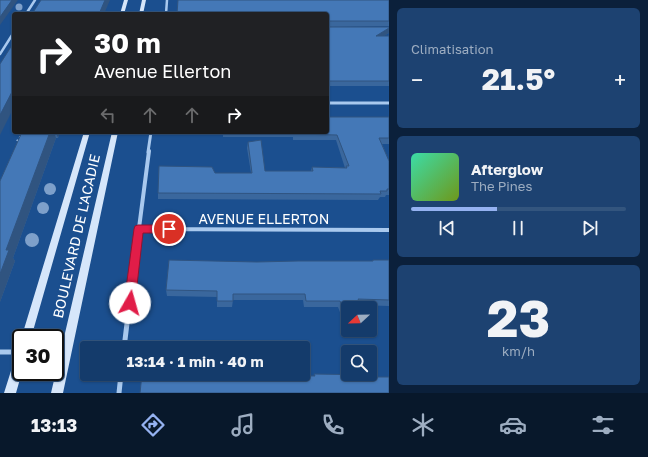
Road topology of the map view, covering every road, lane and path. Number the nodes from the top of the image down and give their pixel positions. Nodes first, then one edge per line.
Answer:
1 (35, 0) edge
2 (126, 0) edge
3 (144, 0) edge
4 (167, 0) edge
5 (27, 12) edge
6 (123, 12) edge
7 (141, 12) edge
8 (166, 12) edge
9 (12, 35) edge
10 (0, 54) edge
11 (329, 103) edge
12 (389, 103) edge
13 (22, 134) edge
14 (86, 134) edge
15 (115, 134) edge
16 (151, 134) edge
17 (17, 141) edge
18 (138, 229) junction
19 (389, 230) edge
20 (29, 329) edge
21 (125, 341) edge
22 (0, 352) edge
23 (12, 352) edge
24 (14, 381) edge
25 (120, 381) edge
26 (10, 393) edge
27 (57, 393) edge
28 (119, 393) edge

1 - 5 street
2 - 6 main road
3 - 7 main road
4 - 8 street
9 - 10 street
11 - 12 street
13 - 17 path
14 - 20 main road, BOULEVARD DE L'ACADIE
15 - 27 main road, BOULEVARD DE L'ACADIE
16 - 18 street
18 - 19 street, AVENUE ELLERTON
18 - 21 street
22 - 23 street
24 - 26 main road
25 - 28 street

